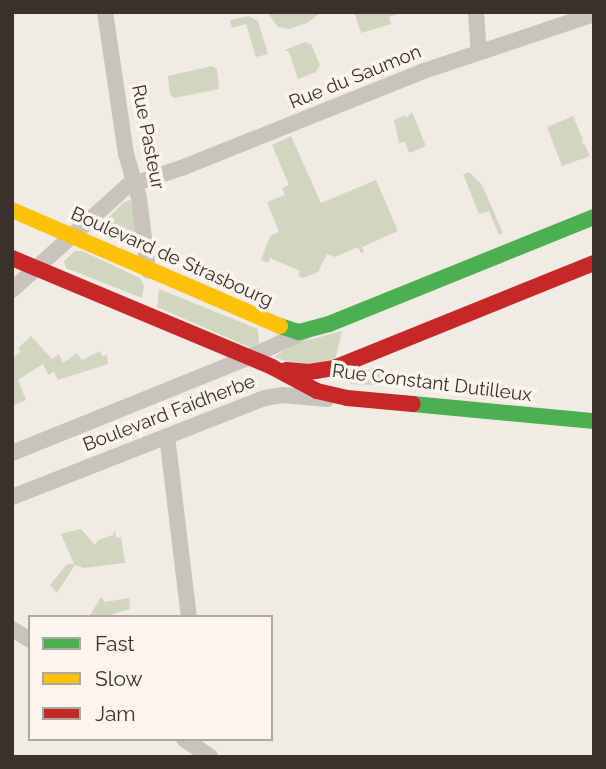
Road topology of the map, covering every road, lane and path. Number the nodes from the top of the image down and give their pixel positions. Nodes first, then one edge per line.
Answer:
1 (105, 12) edge
2 (476, 12) edge
3 (594, 14) edge
4 (479, 51) junction
5 (134, 183) junction
6 (12, 210) edge
7 (594, 217) edge
8 (71, 236) junction
9 (12, 258) edge
10 (594, 263) edge
11 (35, 268) junction
12 (148, 270) junction
13 (12, 290) edge
14 (312, 330) junction
15 (250, 357) junction
16 (272, 367) junction
17 (347, 398) junction
18 (594, 421) edge
19 (167, 436) junction
20 (12, 453) edge
21 (12, 497) edge
22 (189, 615) edge
23 (12, 628) edge
24 (28, 639) edge
25 (191, 741) edge
26 (211, 757) edge

1 - 5 street, Rue Pasteur
2 - 4 street
3 - 4 street, Rue du Saumon
4 - 5 street, Rue du Saumon
5 - 8 street, Rue du Saumon
5 - 12 street, Rue Pasteur
6 - 8 main road, Boulevard de Strasbourg
7 - 14 main road, Boulevard Faidherbe
8 - 11 street, Rue du Saumon
8 - 12 main road, Boulevard de Strasbourg
9 - 11 main road
10 - 16 main road, Boulevard Faidherbe
11 - 13 street, Rue du Saumon
11 - 15 main road
12 - 14 main road, Boulevard de Strasbourg
14 - 15 street, Boulevard Faidherbe
15 - 16 main road
15 - 20 street, Boulevard Faidherbe
16 - 17 main road, Rue Constant Dutilleux
17 - 18 main road, Rue Constant Dutilleux
17 - 19 street, Boulevard Faidherbe
19 - 21 street, Boulevard Faidherbe
19 - 22 street
23 - 24 street
25 - 26 street

